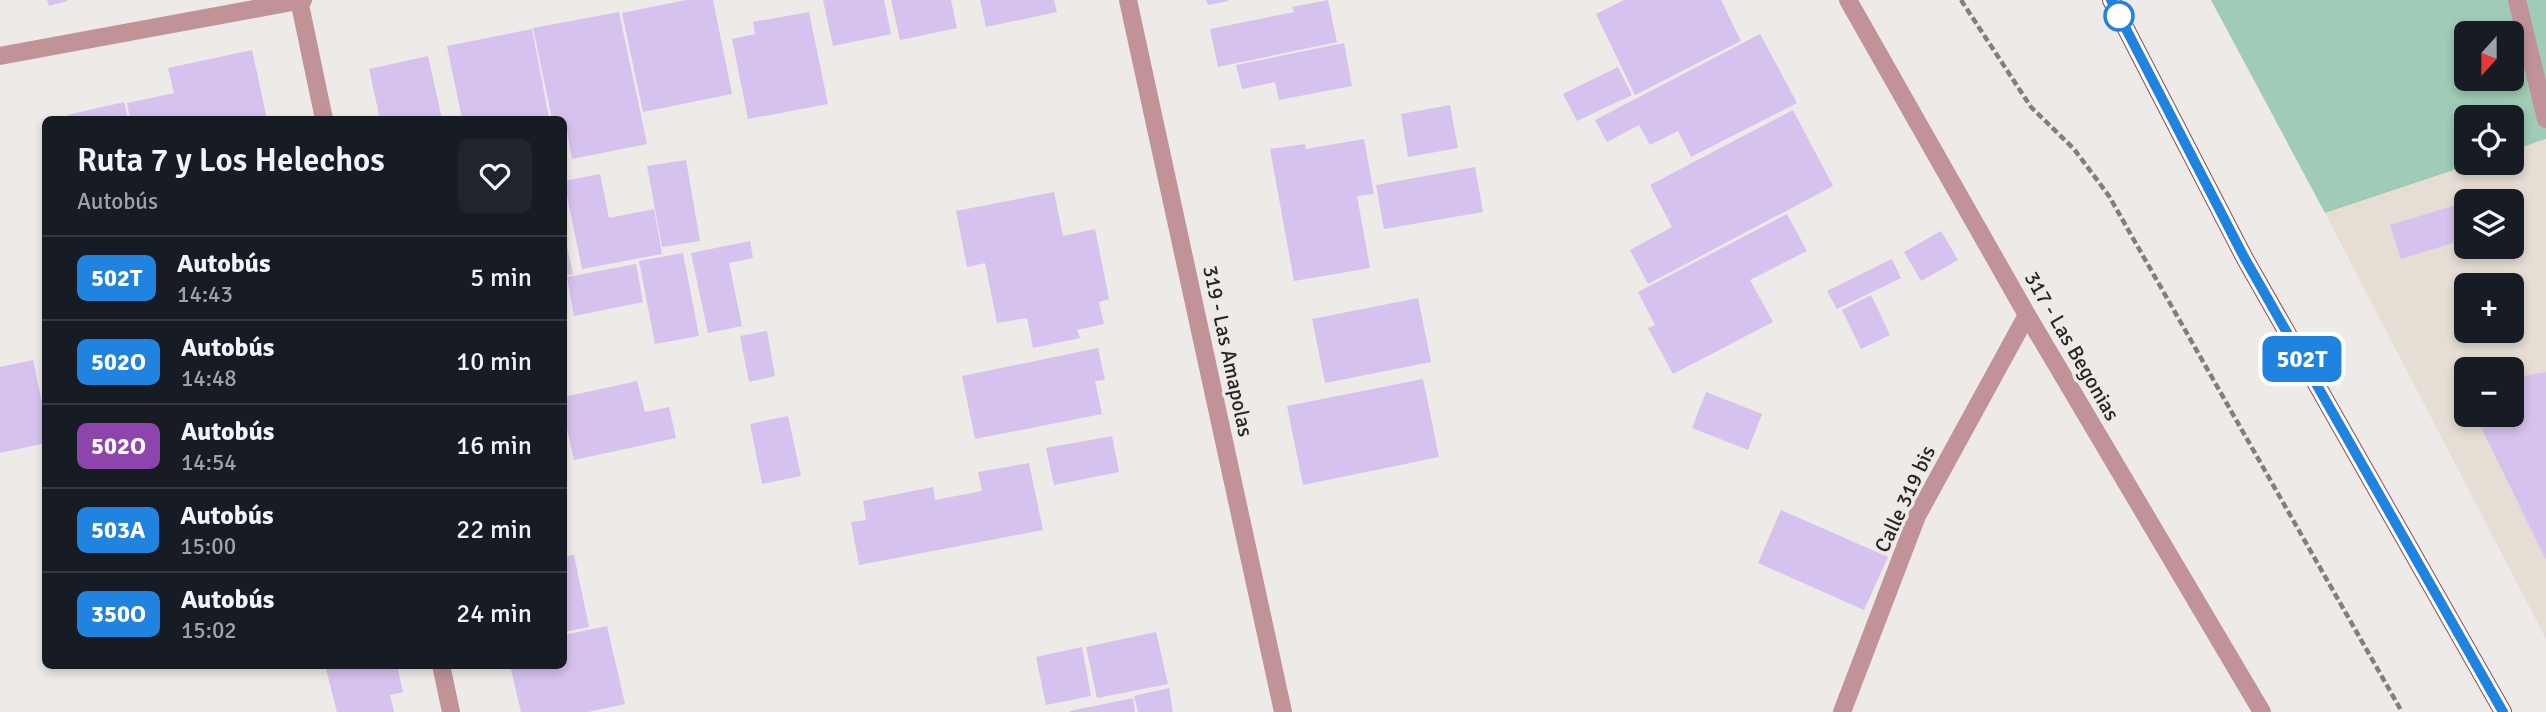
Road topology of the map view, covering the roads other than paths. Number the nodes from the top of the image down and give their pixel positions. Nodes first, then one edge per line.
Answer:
1 (301, 0) edge
2 (1128, 0) edge
3 (1848, 0) edge
4 (2110, 0) edge
5 (2516, 0) edge
6 (0, 56) edge
7 (323, 116) edge
8 (2546, 119) edge
9 (2026, 315) junction
10 (442, 669) edge
11 (451, 712) edge
12 (1283, 712) edge
13 (1842, 712) edge
14 (2262, 712) edge
15 (2503, 712) edge

1 - 6 street
1 - 7 street
2 - 12 street, 319 - Las Amapolas
3 - 9 street, 317 - Las Begonias
4 - 15 main road
5 - 8 street
9 - 13 street, Calle 319 bis
9 - 14 street, 317 - Las Begonias
10 - 11 street

